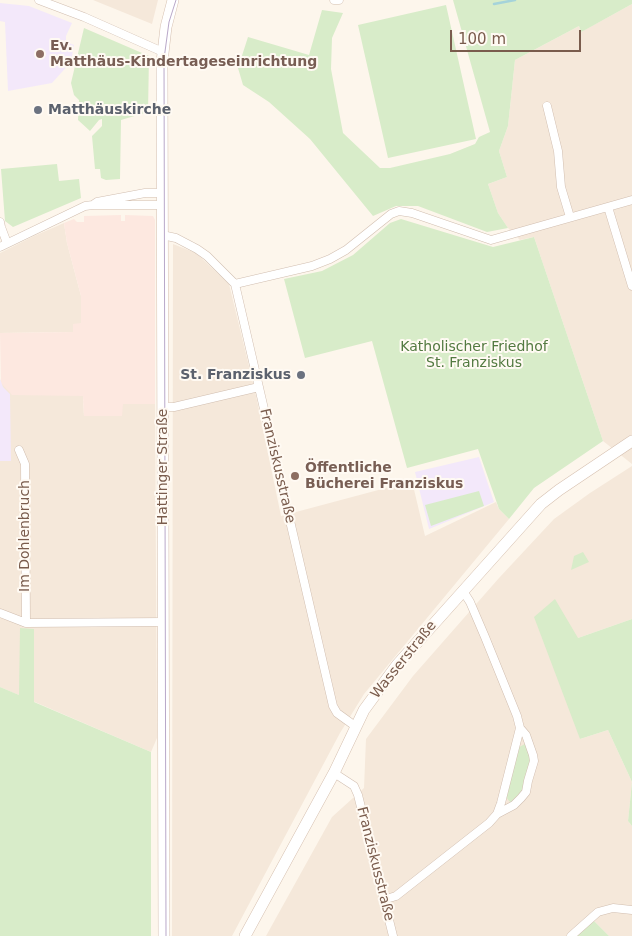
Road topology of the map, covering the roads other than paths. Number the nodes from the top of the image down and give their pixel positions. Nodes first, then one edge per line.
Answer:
1 (39, 0) edge
2 (173, 0) edge
3 (334, 0) edge
4 (340, 0) edge
5 (163, 52) junction
6 (547, 106) dead end
7 (162, 199) junction
8 (632, 200) edge
9 (93, 205) junction
10 (608, 207) junction
11 (570, 217) junction
12 (0, 222) edge
13 (162, 235) junction
14 (4, 245) edge
15 (235, 284) junction
16 (632, 286) edge
17 (259, 387) junction
18 (163, 406) junction
19 (632, 441) edge
20 (19, 450) dead end
21 (463, 590) junction
22 (0, 613) edge
23 (164, 622) junction
24 (26, 623) junction
25 (355, 726) junction
26 (520, 728) junction
27 (334, 773) junction
28 (497, 814) junction
29 (383, 900) junction
30 (632, 910) edge
31 (164, 936) edge
32 (245, 936) edge
33 (392, 936) edge
34 (571, 936) edge

1 - 5 street
2 - 5 main road, Hattinger Straße
3 - 4 street
5 - 7 main road, Hattinger Straße
6 - 11 street
7 - 9 street
7 - 9 street
7 - 13 main road, Hattinger Straße
8 - 10 street
9 - 14 street
10 - 11 street
10 - 16 street
11 - 15 street
12 - 14 street
13 - 15 street
13 - 18 main road, Hattinger Straße
15 - 17 street, Franziskusstraße
17 - 18 street
17 - 25 street, Franziskusstraße
18 - 23 main road, Hattinger Straße
19 - 21 main road, Wasserstraße
20 - 24 street, Im Dohlenbruch
21 - 25 main road, Wasserstraße
21 - 26 street
22 - 24 street
23 - 24 street
23 - 31 main road, Hattinger Straße
25 - 27 main road, Wasserstraße
26 - 28 street
26 - 28 street
27 - 29 street, Franziskusstraße
27 - 32 main road, Wasserstraße
28 - 29 street
29 - 33 street, Franziskusstraße
30 - 34 street

